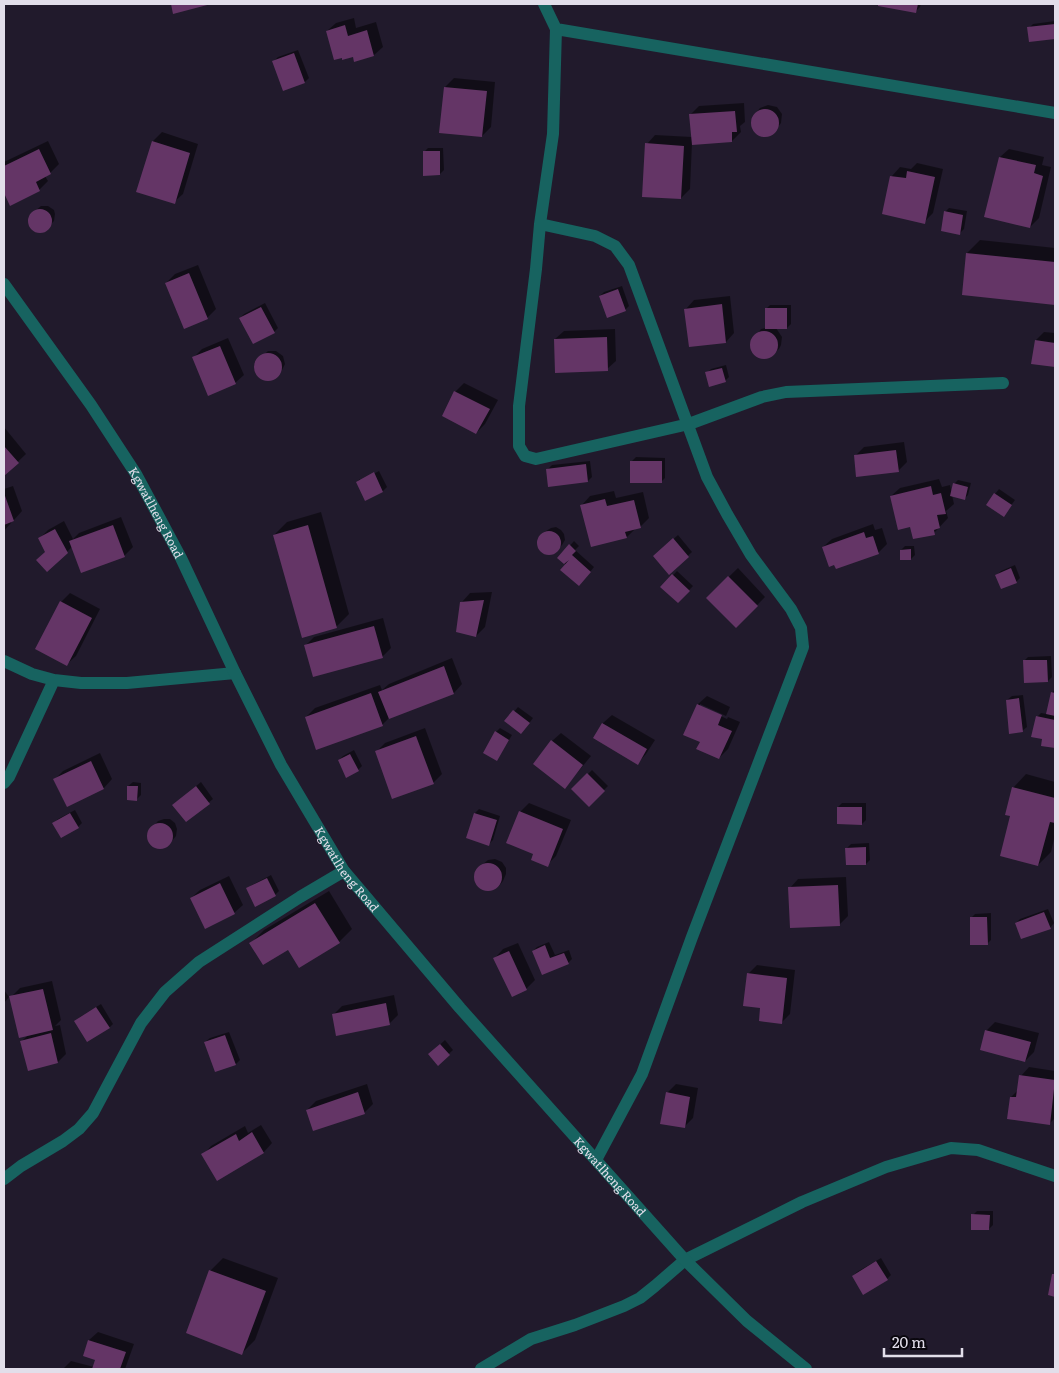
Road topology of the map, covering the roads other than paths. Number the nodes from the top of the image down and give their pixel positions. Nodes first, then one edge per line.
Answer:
1 (544, 4) edge
2 (556, 28) junction
3 (1055, 113) edge
4 (540, 224) junction
5 (4, 284) edge
6 (1003, 383) dead end
7 (689, 424) junction
8 (4, 661) edge
9 (235, 673) junction
10 (54, 680) junction
11 (4, 783) edge
12 (344, 870) junction
13 (596, 1160) junction
14 (1055, 1176) edge
15 (4, 1179) edge
16 (685, 1260) junction
17 (481, 1369) edge
18 (806, 1369) edge

1 - 2 street
2 - 3 street
2 - 4 street
4 - 7 street
4 - 7 street
5 - 9 street, Kgwatlheng Road
6 - 7 street
7 - 13 street
8 - 10 street
9 - 10 street
9 - 12 street, Kgwatlheng Road
10 - 11 street
12 - 13 street, Kgwatlheng Road
12 - 15 street
13 - 16 street, Kgwatlheng Road
14 - 16 street
16 - 17 street
16 - 18 street, Kgwatlheng Road

